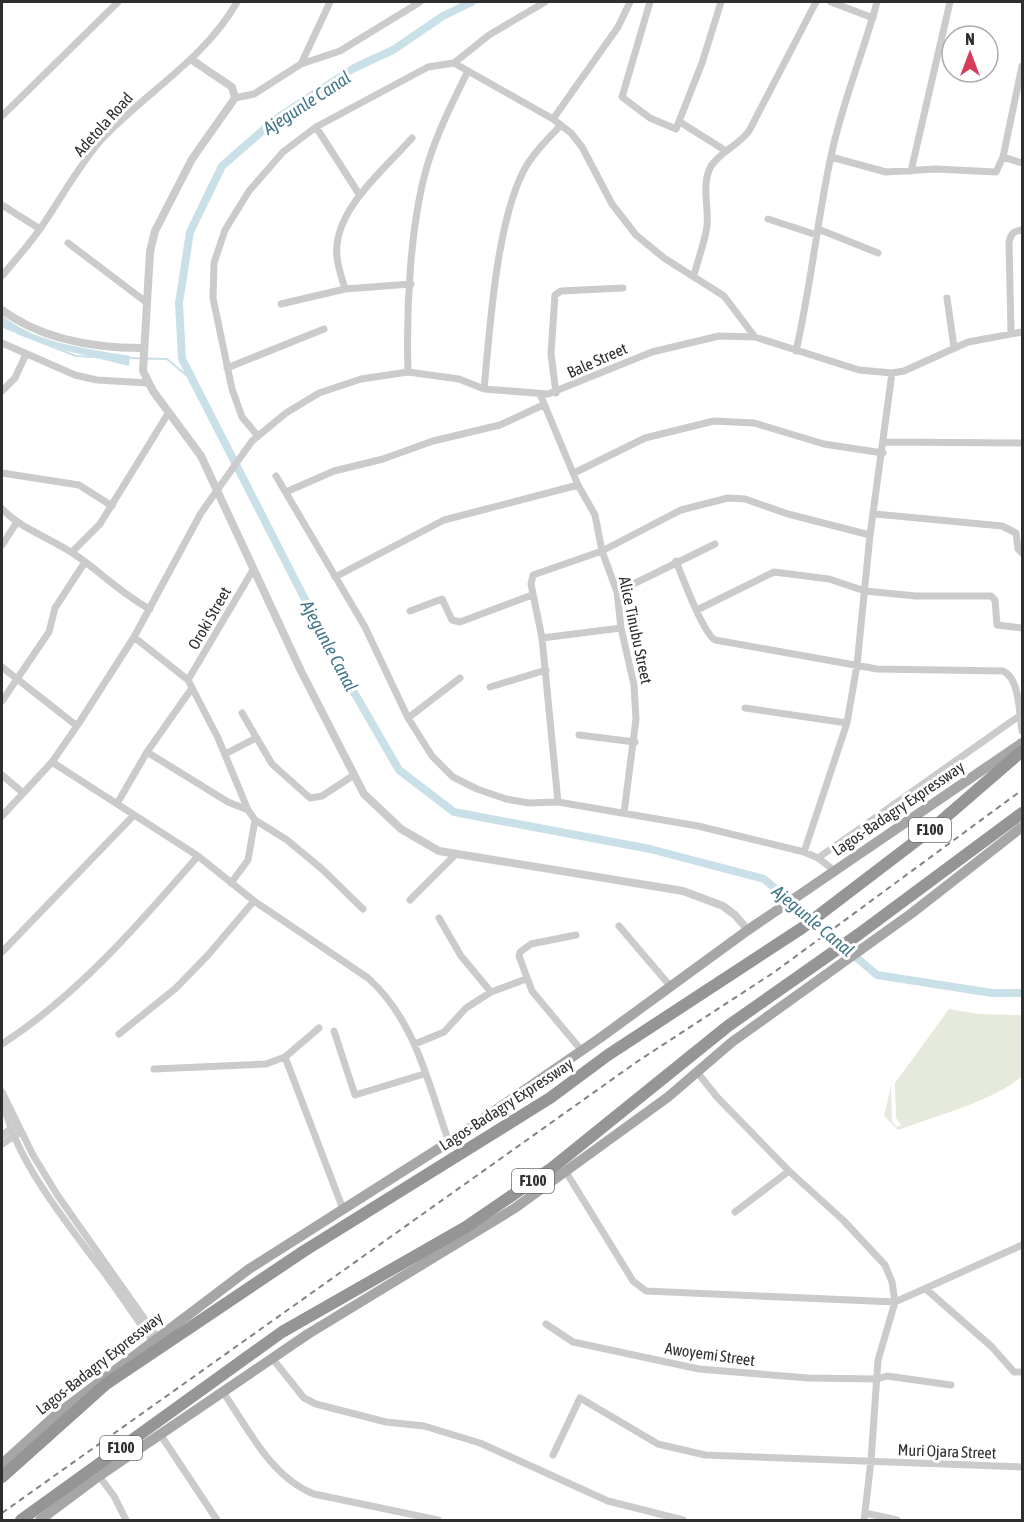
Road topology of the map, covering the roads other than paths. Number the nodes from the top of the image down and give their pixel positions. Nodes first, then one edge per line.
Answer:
1 (118, 2) edge
2 (237, 2) edge
3 (330, 2) edge
4 (420, 2) edge
5 (545, 2) edge
6 (630, 2) edge
7 (650, 2) edge
8 (721, 2) edge
9 (816, 2) edge
10 (831, 2) edge
11 (877, 2) edge
12 (950, 2) edge
13 (873, 18) junction
14 (192, 60) junction
15 (454, 63) junction
16 (301, 64) junction
17 (1023, 66) edge
18 (468, 71) junction
19 (1021, 84) edge
20 (235, 98) junction
21 (2, 116) edge
22 (553, 119) junction
23 (680, 122) junction
24 (561, 125) junction
25 (316, 127) junction
26 (412, 138) dead end
27 (726, 151) junction
28 (831, 157) junction
29 (1003, 157) junction
30 (1023, 163) edge
31 (911, 171) junction
32 (359, 194) junction
33 (2, 205) edge
34 (768, 219) dead end
35 (40, 229) junction
36 (1023, 230) edge
37 (817, 232) junction
38 (68, 243) dead end
39 (878, 253) dead end
40 (694, 275) junction
41 (2, 276) edge
42 (411, 284) junction
43 (623, 288) dead end
44 (345, 289) junction
45 (947, 298) dead end
46 (146, 302) junction
47 (281, 304) dead end
48 (2, 310) edge
49 (324, 329) dead end
50 (1011, 332) junction
51 (1023, 332) edge
52 (755, 337) junction
53 (2, 343) edge
54 (954, 346) junction
55 (796, 351) junction
56 (143, 352) junction
57 (26, 354) junction
58 (227, 368) junction
59 (408, 372) junction
60 (892, 373) junction
61 (148, 383) junction
62 (484, 389) junction
63 (2, 391) edge
64 (556, 393) junction
65 (540, 394) junction
66 (543, 405) junction
67 (169, 412) junction
68 (257, 435) junction
69 (885, 442) junction
70 (1023, 443) edge
71 (883, 453) junction
72 (2, 473) edge
73 (574, 473) junction
74 (276, 476) dead end
75 (578, 485) junction
76 (216, 491) junction
77 (286, 492) junction
78 (112, 506) junction
79 (2, 509) edge
80 (874, 514) junction
81 (17, 522) junction
82 (870, 535) junction
83 (715, 544) dead end
84 (2, 545) edge
85 (602, 551) junction
86 (72, 552) junction
87 (1023, 553) edge
88 (676, 561) junction
89 (85, 562) junction
90 (253, 570) junction
91 (335, 577) junction
92 (617, 591) junction
93 (865, 591) junction
94 (532, 595) junction
95 (150, 609) junction
96 (697, 610) junction
97 (410, 611) dead end
98 (621, 628) junction
99 (1023, 628) edge
100 (134, 637) junction
101 (542, 638) junction
102 (857, 665) junction
103 (2, 667) edge
104 (546, 670) junction
105 (460, 678) dead end
106 (18, 679) junction
107 (188, 680) junction
108 (490, 687) dead end
109 (192, 688) junction
110 (2, 701) edge
111 (745, 708) dead end
112 (242, 713) dead end
113 (1021, 715) edge
114 (408, 718) junction
115 (847, 723) junction
116 (77, 726) junction
117 (1023, 731) edge
118 (579, 735) dead end
119 (256, 738) junction
120 (635, 742) junction
121 (1023, 743) edge
122 (1023, 751) edge
123 (147, 752) junction
124 (225, 754) junction
125 (52, 762) junction
126 (2, 775) edge
127 (354, 775) junction
128 (22, 792) junction
129 (118, 802) junction
130 (558, 802) junction
131 (248, 810) junction
132 (624, 813) junction
133 (1023, 813) edge
134 (134, 815) junction
135 (2, 816) edge
136 (255, 820) junction
137 (1023, 827) edge
138 (804, 852) junction
139 (455, 855) junction
140 (198, 856) junction
141 (818, 858) junction
142 (835, 871) junction
143 (231, 883) junction
144 (410, 900) dead end
145 (254, 901) junction
146 (363, 909) dead end
147 (439, 918) dead end
148 (619, 926) dead end
149 (748, 930) junction
150 (576, 935) dead end
151 (2, 952) edge
152 (526, 980) junction
153 (671, 987) junction
154 (491, 992) junction
155 (319, 1028) dead end
156 (334, 1032) dead end
157 (119, 1034) dead end
158 (2, 1044) edge
159 (415, 1044) junction
160 (582, 1051) junction
161 (285, 1058) junction
162 (154, 1069) dead end
163 (697, 1072) junction
164 (424, 1074) junction
165 (2, 1092) edge
166 (16, 1132) junction
167 (2, 1135) edge
168 (448, 1142) junction
169 (2, 1144) edge
170 (789, 1171) junction
171 (566, 1172) junction
172 (343, 1209) junction
173 (735, 1212) dead end
174 (1023, 1245) edge
175 (926, 1289) junction
176 (895, 1302) junction
177 (546, 1324) dead end
178 (156, 1340) junction
179 (272, 1358) junction
180 (1023, 1372) edge
181 (877, 1379) junction
182 (951, 1385) dead end
183 (223, 1392) junction
184 (160, 1434) junction
185 (553, 1455) dead end
186 (871, 1461) junction
187 (2, 1464) edge
188 (1023, 1467) edge
189 (99, 1476) junction
190 (2, 1477) edge
191 (864, 1517) edge
192 (21, 1521) edge
193 (40, 1521) edge
194 (126, 1521) edge
195 (217, 1521) edge
196 (438, 1521) edge
197 (683, 1521) edge
198 (897, 1521) edge

1 - 21 street
2 - 14 street, Adetola Road
3 - 16 street
4 - 16 street
5 - 15 street
6 - 22 street
7 - 23 street
8 - 23 street
9 - 27 street
10 - 13 street
11 - 13 street
12 - 31 street
13 - 28 street
14 - 20 street
14 - 35 street, Adetola Road
15 - 18 street
15 - 25 street
16 - 20 street
17 - 19 street
18 - 22 street
18 - 42 street
19 - 29 street
20 - 46 street
22 - 24 street
23 - 27 street
24 - 40 street
24 - 62 street
25 - 32 street
25 - 58 street
26 - 32 street
27 - 40 street
28 - 31 street
28 - 37 street
29 - 30 street
29 - 31 street
32 - 44 street
33 - 35 street
34 - 37 street
35 - 41 street, Adetola Road
36 - 50 street
37 - 39 street
37 - 55 street
38 - 46 street
40 - 52 street
42 - 44 street
42 - 59 street
43 - 64 street
44 - 47 street
45 - 54 street
46 - 56 street
48 - 56 street
49 - 58 street
50 - 51 street, Bale Street
50 - 54 street, Bale Street
52 - 55 street, Bale Street
52 - 64 street, Bale Street
53 - 57 street
54 - 60 street, Bale Street
55 - 60 street, Bale Street
56 - 61 street
57 - 61 street
57 - 63 street
58 - 68 street
59 - 62 street, Bale Street
59 - 68 street, Bale Street
60 - 69 street
61 - 67 street
62 - 65 street, Bale Street
64 - 65 street, Bale Street
65 - 66 street, Alice Tinubu Street
66 - 73 street, Alice Tinubu Street
66 - 77 street
67 - 76 street
67 - 78 street
68 - 76 street, Bale Street
69 - 70 street
69 - 71 street
71 - 73 street
71 - 80 street
72 - 78 street
73 - 75 street, Alice Tinubu Street
74 - 77 street
75 - 85 street, Alice Tinubu Street
75 - 91 street
76 - 90 street
76 - 95 street, Bale Street
77 - 91 street
78 - 86 street
79 - 81 street
80 - 82 street
80 - 87 street
81 - 84 street
81 - 86 street
82 - 85 street
82 - 93 street
83 - 88 street
85 - 92 street, Alice Tinubu Street
85 - 94 street
86 - 89 street
88 - 92 street
88 - 96 street
89 - 95 street
89 - 106 street
90 - 107 street, Oroki Street
90 - 127 street
91 - 114 street
92 - 98 street, Alice Tinubu Street
93 - 96 street
93 - 99 street
93 - 102 street
94 - 97 street
94 - 101 street
95 - 100 street, Bale Street
96 - 102 street
98 - 101 street
98 - 120 street, Alice Tinubu Street
100 - 107 street
100 - 116 street, Bale Street
101 - 104 street
102 - 113 street
102 - 115 street
103 - 106 street
104 - 108 street
104 - 130 street
105 - 114 street
106 - 110 street
106 - 116 street
107 - 109 street
109 - 123 street
109 - 124 street
111 - 115 street
112 - 119 street
113 - 117 street
113 - 141 street
114 - 130 street
115 - 138 street
116 - 125 street, Bale Street
118 - 120 street
119 - 124 street
119 - 127 street
120 - 132 street, Alice Tinubu Street
121 - 142 main road, Lagos-Badagry Expressway
122 - 190 highway, Lagos-Badagry Expressway / F100
123 - 129 street
123 - 131 street
124 - 131 street
125 - 128 street, Bale Street
125 - 129 street
126 - 128 street
127 - 139 street
128 - 135 street, Bale Street
129 - 134 street
130 - 132 street
131 - 136 street
132 - 138 street
133 - 192 highway, F100
134 - 140 street
134 - 151 street
136 - 143 street
136 - 146 street
137 - 163 main road
138 - 141 street
139 - 144 street
139 - 149 street
140 - 143 street
140 - 158 street
141 - 142 street
142 - 149 main road, Lagos-Badagry Expressway
143 - 145 street
145 - 157 street
145 - 159 street
147 - 154 street
148 - 153 street
149 - 153 main road, Lagos-Badagry Expressway
150 - 152 street
152 - 154 street
152 - 160 street
153 - 160 main road, Lagos-Badagry Expressway
154 - 159 street
155 - 161 street
156 - 164 street
159 - 164 street
160 - 168 main road, Lagos-Badagry Expressway
161 - 162 street
161 - 172 street
163 - 170 street
163 - 171 main road
164 - 168 street
165 - 166 street
165 - 166 street
166 - 167 street
166 - 169 street
166 - 178 street
168 - 172 main road, Lagos-Badagry Expressway
170 - 173 street
170 - 176 street
171 - 176 street
171 - 179 main road
172 - 178 main road, Lagos-Badagry Expressway
174 - 175 street
175 - 176 street
175 - 180 street
176 - 181 street
177 - 181 street, Awoyemi Street
178 - 187 main road, Lagos-Badagry Expressway
179 - 183 main road
179 - 197 street
181 - 182 street, Awoyemi Street
181 - 186 street
183 - 184 main road
183 - 196 street
184 - 189 main road
184 - 195 street
185 - 186 street, Muri Ojara Street
186 - 188 street, Muri Ojara Street
186 - 191 street
189 - 193 main road
189 - 194 street
191 - 198 street

